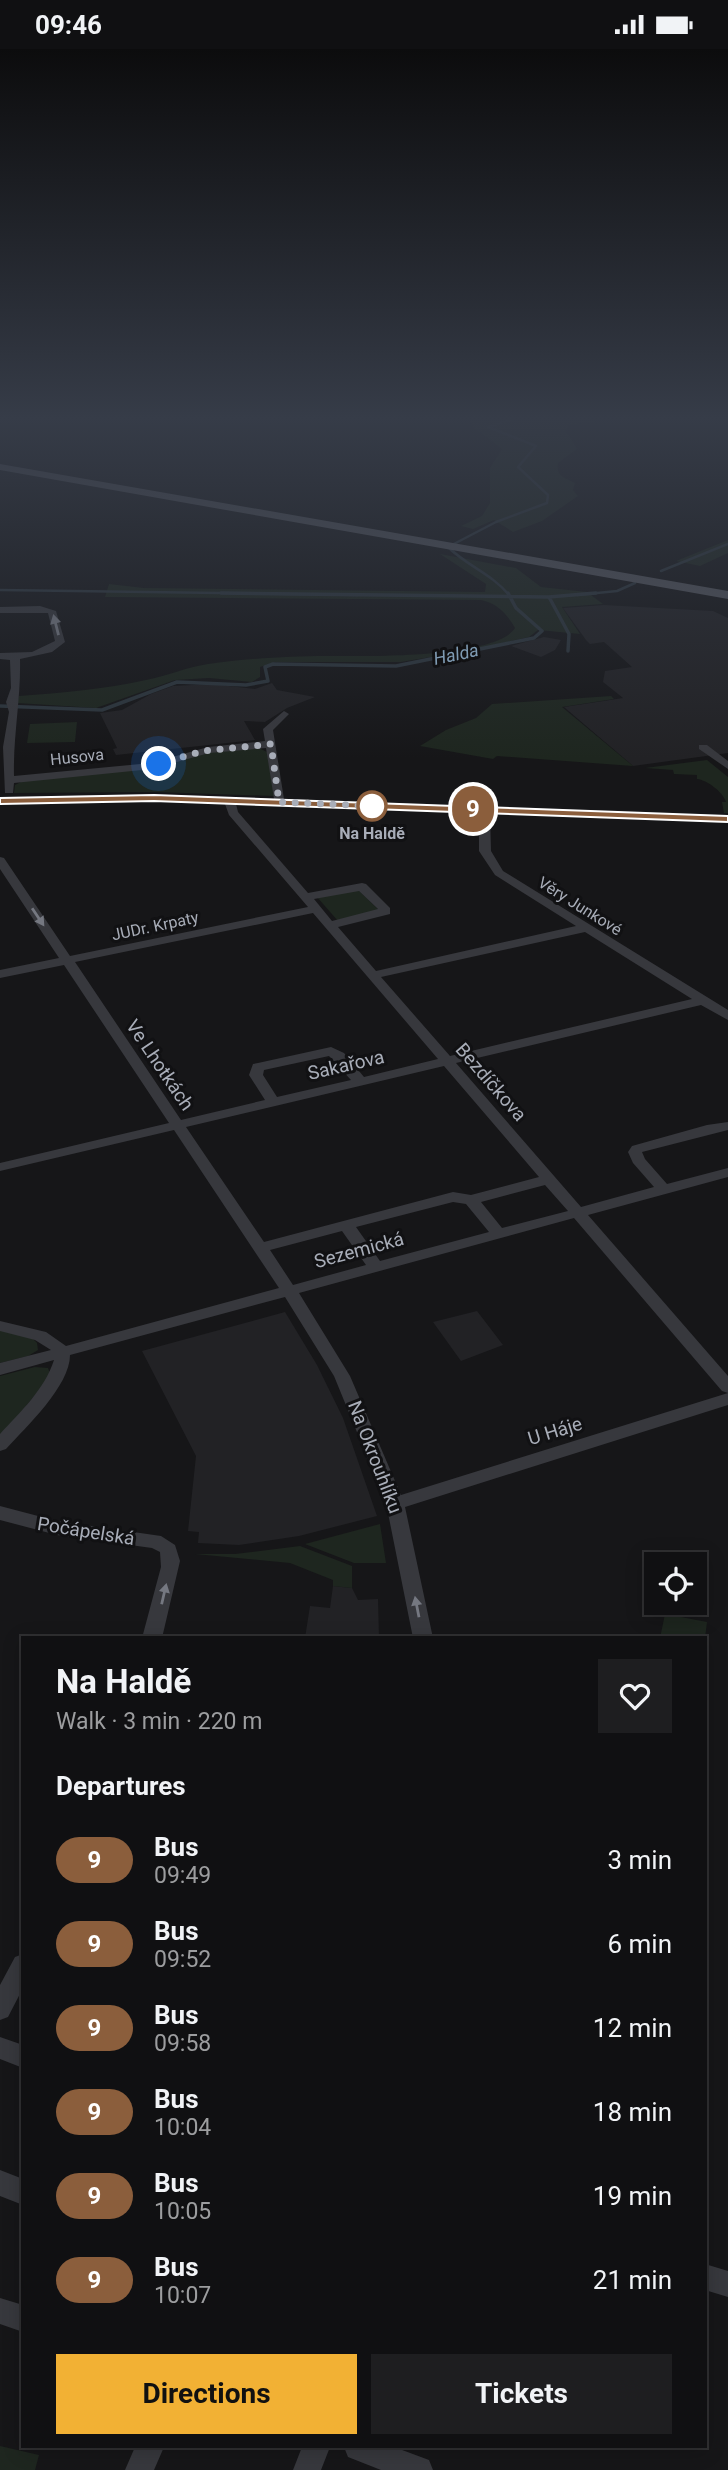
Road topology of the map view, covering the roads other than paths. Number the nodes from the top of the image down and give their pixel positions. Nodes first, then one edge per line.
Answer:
1 (390, 532) edge
2 (490, 550) junction
3 (728, 588) edge
4 (728, 595) edge
5 (0, 610) edge
6 (0, 656) edge
7 (15, 659) junction
8 (0, 697) edge
9 (12, 706) junction
10 (284, 713) dead end
11 (271, 744) junction
12 (703, 747) dead end
13 (728, 766) edge
14 (9, 780) junction
15 (5, 800) edge
16 (229, 800) junction
17 (279, 802) junction
18 (484, 810) junction
19 (728, 819) edge
20 (0, 860) edge
21 (306, 897) junction
22 (316, 909) junction
23 (329, 925) junction
24 (585, 928) junction
25 (67, 961) junction
26 (0, 974) edge
27 (373, 975) junction
28 (701, 1001) junction
29 (728, 1016) edge
30 (447, 1061) junction
31 (360, 1081) junction
32 (273, 1102) junction
33 (177, 1125) junction
34 (728, 1126) edge
35 (0, 1167) edge
36 (728, 1172) edge
37 (549, 1179) junction
38 (664, 1189) junction
39 (471, 1200) junction
40 (578, 1213) junction
41 (346, 1225) junction
42 (499, 1234) junction
43 (260, 1248) junction
44 (376, 1267) junction
45 (289, 1291) junction
46 (0, 1325) edge
47 (63, 1352) junction
48 (0, 1369) edge
49 (728, 1387) edge
50 (728, 1399) edge
51 (0, 1445) edge
52 (395, 1503) junction
53 (0, 1513) edge
54 (153, 1636) edge
55 (423, 1636) edge
56 (21, 1968) edge
57 (0, 2009) edge
58 (0, 2048) edge
59 (21, 2056) edge
60 (0, 2183) edge
61 (21, 2191) edge
62 (707, 2278) edge
63 (728, 2284) edge
64 (0, 2311) edge
65 (21, 2318) edge
66 (150, 2448) edge
67 (316, 2448) edge
68 (361, 2448) edge
69 (139, 2470) edge
70 (307, 2470) edge
71 (419, 2470) edge

1 - 2 main road
2 - 3 main road
2 - 4 main road
7 -> 5 street
6 - 7 street
7 - 9 street
8 - 9 street
9 - 14 street
10 - 11 street
11 - 14 street, Husova
11 - 17 street
12 - 13 street
14 - 15 street
15 - 16 street
16 - 17 street
16 - 21 street, Bezdíčkova
17 - 18 street
18 - 19 street
18 - 24 street, Věry Junkové
20 -> 25 street, Ve Lhotkách
21 - 22 street, Bezdíčkova
21 - 23 street
22 - 23 street, Bezdíčkova
22 - 25 street, JUDr. Krpaty
23 - 27 street, Bezdíčkova
24 - 27 street
24 - 28 street, Věry Junkové
25 - 26 street, JUDr. Krpaty
25 - 33 street, Ve Lhotkách
27 - 30 street, Bezdíčkova
28 - 29 street, Věry Junkové
28 - 30 street, Sakařova
30 - 31 street, Sakařova
30 - 37 street, Bezdíčkova
31 - 32 street, Sakařova
31 - 32 street
32 - 33 street, Sakařova
33 - 35 street, Sakařova
33 - 43 street, Ve Lhotkách
34 - 38 street
36 - 38 street, Sezemická
37 - 39 street
37 - 40 street, Bezdíčkova
38 - 40 street, Sezemická
39 - 41 street
39 - 42 street
40 - 42 street, Sezemická
40 - 49 street, Bezdíčkova
41 - 43 street
41 - 44 street
42 - 44 street, Sezemická
43 - 45 street, Ve Lhotkách
44 - 45 street, Sezemická
45 - 47 street, Sezemická
45 - 52 street, Na Okrouhlíku
46 - 47 street
47 - 48 street, Sezemická
47 - 51 street
50 - 52 street, U Háje
55 -> 52 street, Na Okrouhlíku
54 -> 53 street, Počápelská
56 - 57 street
58 - 59 street
60 - 61 street
62 - 63 street
64 - 65 street
66 - 69 street
67 - 70 street
68 - 71 street

